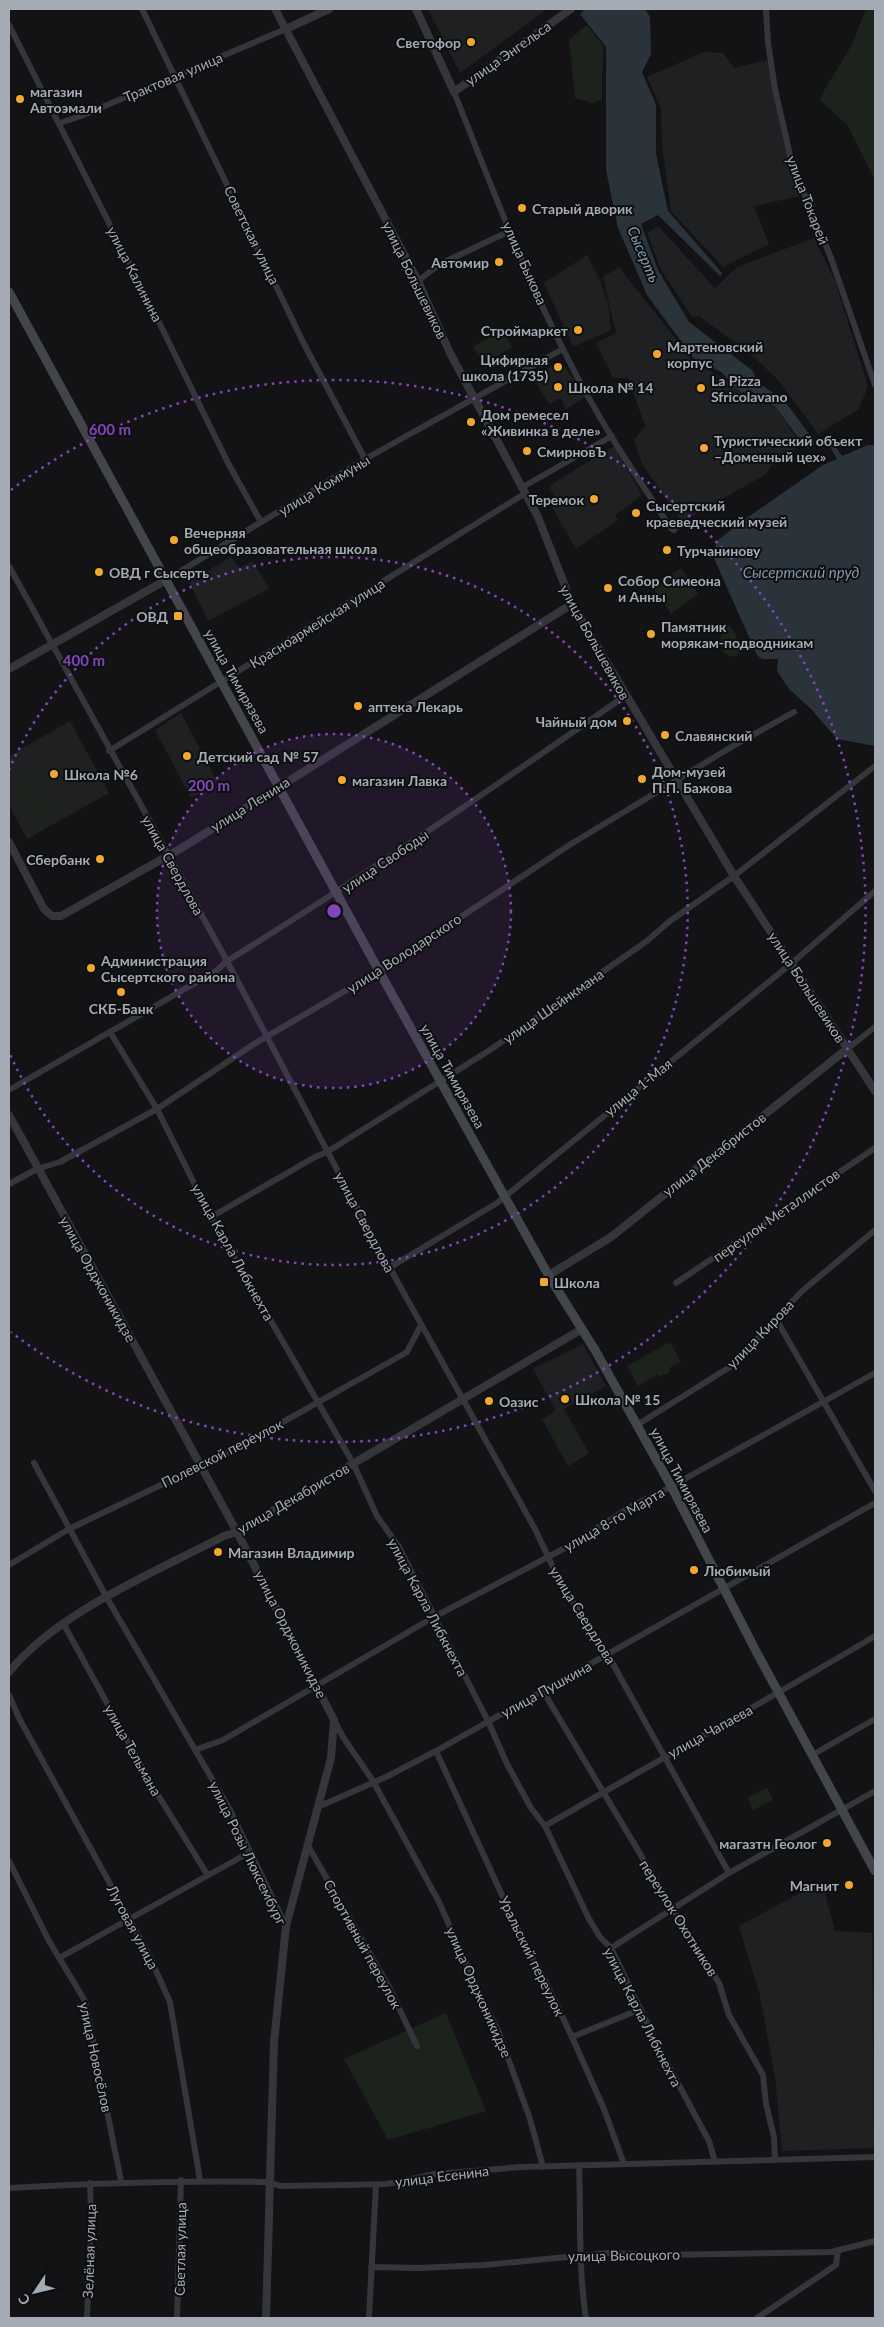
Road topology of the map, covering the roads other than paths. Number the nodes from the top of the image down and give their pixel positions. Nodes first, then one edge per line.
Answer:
1 (142, 9) edge
2 (276, 9) edge
3 (329, 9) edge
4 (416, 9) edge
5 (571, 9) edge
6 (766, 9) edge
7 (9, 25) edge
8 (286, 29) junction
9 (176, 77) junction
10 (454, 92) junction
11 (60, 123) junction
12 (510, 231) junction
13 (418, 282) junction
14 (9, 292) edge
15 (563, 349) junction
16 (875, 385) edge
17 (475, 398) junction
18 (612, 436) junction
19 (365, 459) junction
20 (523, 491) junction
21 (262, 522) junction
22 (674, 530) dead end
23 (9, 566) edge
24 (166, 580) junction
25 (572, 604) junction
26 (51, 644) junction
27 (9, 669) edge
28 (222, 681) junction
29 (625, 696) junction
30 (794, 712) dead end
31 (109, 751) junction
32 (875, 766) edge
33 (676, 782) junction
34 (279, 786) junction
35 (9, 842) edge
36 (167, 856) junction
37 (734, 876) junction
38 (875, 891) edge
39 (336, 894) junction
40 (227, 961) junction
41 (792, 963) junction
42 (379, 971) junction
43 (875, 1027) edge
44 (110, 1032) junction
45 (267, 1036) junction
46 (847, 1049) junction
47 (440, 1081) junction
48 (9, 1090) edge
49 (875, 1091) edge
50 (157, 1109) junction
51 (9, 1115) edge
52 (875, 1148) edge
53 (327, 1152) junction
54 (37, 1169) junction
55 (9, 1184) edge
56 (505, 1197) junction
57 (211, 1217) junction
58 (875, 1230) edge
59 (389, 1268) junction
60 (549, 1276) junction
61 (676, 1283) dead end
62 (776, 1320) junction
63 (421, 1325) junction
64 (582, 1329) junction
65 (875, 1372) edge
66 (464, 1399) junction
67 (823, 1401) junction
68 (318, 1403) junction
69 (637, 1425) junction
70 (34, 1463) dead end
71 (353, 1463) junction
72 (201, 1468) junction
73 (671, 1486) junction
74 (875, 1491) edge
75 (875, 1503) edge
76 (69, 1529) junction
77 (237, 1532) junction
78 (547, 1556) junction
79 (9, 1565) edge
80 (724, 1588) junction
81 (107, 1598) junction
82 (434, 1616) junction
83 (63, 1624) junction
84 (875, 1636) edge
85 (608, 1655) junction
86 (10, 1668) edge
87 (318, 1686) junction
88 (544, 1691) junction
89 (780, 1693) junction
90 (9, 1695) edge
91 (875, 1719) edge
92 (334, 1720) junction
93 (488, 1721) junction
94 (195, 1750) junction
95 (436, 1750) junction
96 (814, 1754) junction
97 (664, 1757) junction
98 (373, 1781) junction
99 (875, 1791) edge
100 (604, 1792) junction
101 (318, 1807) junction
102 (843, 1809) junction
103 (545, 1826) junction
104 (307, 1842) junction
105 (250, 1852) junction
106 (9, 1860) edge
107 (875, 1871) edge
108 (729, 1873) junction
109 (207, 1874) junction
110 (673, 1909) junction
111 (129, 1918) junction
112 (286, 1926) junction
113 (611, 1948) junction
114 (59, 1958) junction
115 (641, 2009) junction
116 (572, 2037) junction
117 (416, 2046) dead end
118 (875, 2157) edge
119 (775, 2160) junction
120 (715, 2162) junction
121 (624, 2164) junction
122 (579, 2166) junction
123 (542, 2167) junction
124 (181, 2180) junction
125 (200, 2180) junction
126 (121, 2182) junction
127 (269, 2182) junction
128 (90, 2183) junction
129 (376, 2184) junction
130 (9, 2188) edge
131 (875, 2241) edge
132 (838, 2251) junction
133 (580, 2254) junction
134 (371, 2267) junction
135 (87, 2318) edge
136 (177, 2318) edge
137 (266, 2318) edge
138 (369, 2318) edge
139 (586, 2318) edge
140 (757, 2318) edge

1 - 9 street, Советская улица
2 - 8 street, улица Большевиков
3 - 8 street
4 - 10 street, улица Быкова
5 - 10 street, улица Энгельса
6 - 16 street, улица Токарей
7 - 11 street, улица Калинина
8 - 9 street, Трактовая улица
8 - 13 street, улица Большевиков
9 - 11 street, Трактовая улица
9 - 19 street, Советская улица
10 - 12 street, улица Быкова
11 - 21 street, улица Калинина
12 - 13 street
12 - 15 street, улица Быкова
13 - 17 street, улица Большевиков
14 - 24 main road, улица Тимирязева
15 - 17 street, улица Коммуны
15 - 18 street, улица Быкова
17 - 19 street, улица Коммуны
17 - 20 street, улица Большевиков
18 - 20 street, Красноармейская улица
18 - 22 street, улица Быкова
19 - 21 street, улица Коммуны
20 - 25 street, улица Большевиков
20 - 28 street, Красноармейская улица
21 - 24 street, улица Коммуны
23 - 26 street, улица Свердлова
24 - 26 street, улица Коммуны
24 - 28 main road, улица Тимирязева
25 - 29 street, улица Большевиков
25 - 34 street, улица Ленина
26 - 27 street, улица Коммуны
26 - 31 street, улица Свердлова
28 - 31 street, Красноармейская улица
28 - 34 main road, улица Тимирязева
29 - 33 street, улица Большевиков
29 - 39 street, улица Свободы
30 - 33 street, улица Володарского
31 - 36 street, улица Свердлова
32 - 37 street, улица Шейнкмана
33 - 37 street, улица Большевиков
33 - 42 street, улица Володарского
34 - 36 street, улица Ленина
34 - 39 main road, улица Тимирязева
35 - 36 street, улица Ленина
36 - 40 street, улица Свердлова
37 - 41 street, улица Большевиков
37 - 47 street, улица Шейнкмана
38 - 41 street, улица 1-Мая
39 - 40 street, улица Свободы
39 - 42 main road, улица Тимирязева
40 - 44 street, улица Свободы
40 - 45 street, улица Свердлова
41 - 46 street, улица Большевиков
41 - 56 street, улица 1-Мая
42 - 45 street, улица Володарского
42 - 47 main road, улица Тимирязева
43 - 46 street, улица Декабристов
44 - 48 street, улица Свободы
44 - 50 street, улица Карла Либкнехта
45 - 50 street, улица Володарского
45 - 53 street, улица Свердлова
46 - 49 street, улица Большевиков
46 - 60 street, улица Декабристов
47 - 53 street, улица Шейнкмана
47 - 56 main road, улица Тимирязева
50 - 54 street, улица Володарского
50 - 57 street, улица Карла Либкнехта
51 - 54 street, улица Орджоникидзе
52 - 61 street, переулок Металлистов
53 - 57 street, улица Шейнкмана
53 - 59 street, улица Свердлова
54 - 55 street, улица Володарского
54 - 72 street, улица Орджоникидзе
56 - 59 street, улица 1-Мая
56 - 60 main road, улица Тимирязева
57 - 68 street, улица Карла Либкнехта
58 - 62 street, улица Кирова
59 - 63 street, улица Свердлова
60 - 64 main road, улица Тимирязева
62 - 67 street
62 - 69 street, улица Кирова
63 - 66 street, улица Свердлова
63 - 68 street, Полевской переулок
64 - 66 street, улица Декабристов
64 - 69 main road, улица Тимирязева
65 - 67 street, улица 8-го Марта
66 - 71 street, улица Декабристов
66 - 78 street, улица Свердлова
67 - 73 street, улица 8-го Марта
67 - 74 street
68 - 71 street, улица Карла Либкнехта
68 - 72 street, Полевской переулок
69 - 73 main road, улица Тимирязева
70 - 76 street, улица Розы Люксембург
71 - 77 street, улица Декабристов
71 - 82 street, улица Карла Либкнехта
72 - 76 street, Полевской переулок
72 - 77 street, улица Орджоникидзе
73 - 78 street, улица 8-го Марта
73 - 80 main road, улица Тимирязева
75 - 80 street, улица Пушкина
76 - 79 street, Полевской переулок
76 - 81 street, улица Розы Люксембург
77 - 81 street, улица Декабристов
77 - 87 street, улица Орджоникидзе
78 - 82 street, улица 8-го Марта
78 - 85 street, улица Свердлова
80 - 85 street, улица Пушкина
80 - 89 main road, улица Тимирязева
81 - 83 street, улица Декабристов
81 - 94 street, улица Розы Люксембург
82 - 87 street, улица 8-го Марта
82 - 93 street, улица Карла Либкнехта
83 - 86 street, улица Декабристов
83 - 109 street, улица Тельмана
84 - 89 street, улица Чапаева
85 - 88 street, улица Пушкина
85 - 97 street, улица Свердлова
87 - 92 street, улица Орджоникидзе
87 - 94 street, улица 8-го Марта
88 - 93 street, улица Пушкина
88 - 100 street, переулок Охотников
89 - 96 main road, улица Тимирязева
89 - 97 street, улица Чапаева
90 - 111 street, Луговая улица
91 - 96 street
92 - 98 street, улица Орджоникидзе
92 - 101 street
93 - 95 street, улица Пушкина
93 - 103 street, улица Карла Либкнехта
94 - 105 street, улица Розы Люксембург
95 - 98 street, улица Пушкина
95 - 116 street, Уральский переулок
96 - 102 main road, улица Тимирязева
97 - 100 street, улица Чапаева
97 - 108 street, улица Свердлова
98 - 101 street, улица Пушкина
98 - 123 street, улица Орджоникидзе
99 - 102 street
100 - 103 street, улица Чапаева
100 - 110 street, переулок Охотников
101 - 104 street
102 - 107 main road, улица Тимирязева
102 - 108 street
103 - 113 street, улица Карла Либкнехта
104 - 112 street
104 - 117 street, Спортивный переулок
105 - 109 street
105 - 112 street, улица Розы Люксембург
106 - 114 street, улица Новосёлов
108 - 110 street
109 - 111 street
110 - 113 street
110 - 119 street, переулок Охотников
111 - 114 street
111 - 125 street, Луговая улица
112 - 127 street, улица Розы Люксембург
113 - 115 street, улица Карла Либкнехта
114 - 126 street, улица Новосёлов
115 - 116 street
115 - 120 street, улица Карла Либкнехта
116 - 121 street, Уральский переулок
118 - 119 street, улица Есенина
119 - 120 street, улица Есенина
120 - 121 street, улица Есенина
121 - 122 street, улица Есенина
122 - 123 street, улица Есенина
122 - 133 street
123 - 129 street, улица Есенина
124 - 125 street, улица Есенина
124 - 126 street, улица Есенина
124 - 136 street, Светлая улица
125 - 127 street, улица Есенина
126 - 128 street, улица Есенина
127 - 129 street, улица Есенина
127 - 137 street, улица Розы Люксембург
128 - 130 street, улица Есенина
128 - 135 street, Зелёная улица
129 - 134 street
131 - 132 street, улица Высоцкого
132 - 133 street, улица Высоцкого
132 - 140 street
133 - 134 street, улица Высоцкого
133 - 139 street
134 - 138 street

